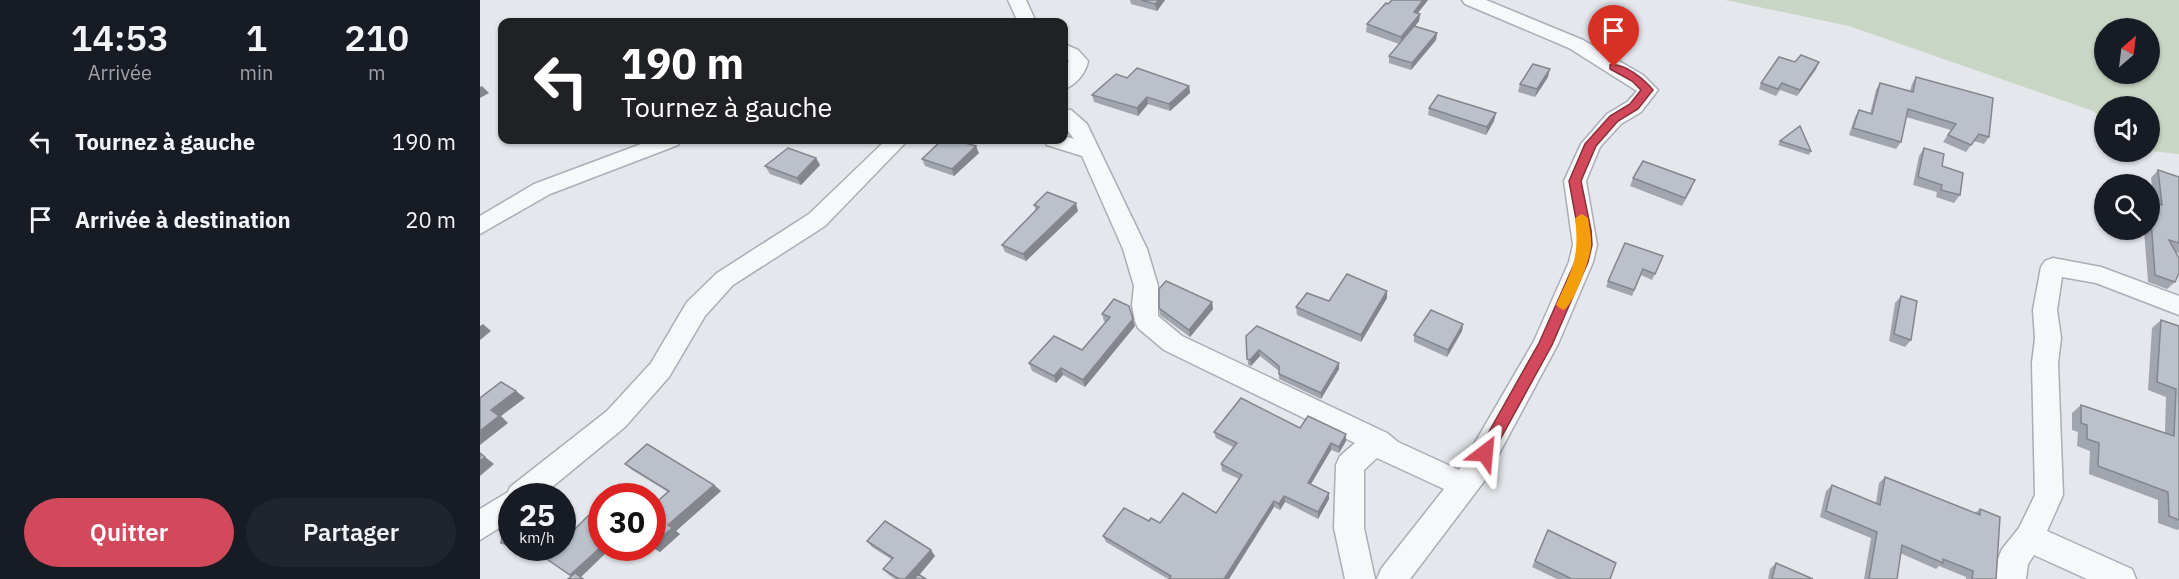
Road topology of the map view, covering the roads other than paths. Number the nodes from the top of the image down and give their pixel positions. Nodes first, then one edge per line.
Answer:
1 (1017, 0) edge
2 (1471, 0) edge
3 (1025, 18) edge
4 (1068, 52) edge
5 (1068, 78) edge
6 (1068, 118) edge
7 (660, 144) edge
8 (894, 144) edge
9 (1066, 144) edge
10 (1089, 152) junction
11 (480, 226) edge
12 (2179, 306) edge
13 (1377, 441) junction
14 (536, 483) edge
15 (1464, 484) junction
16 (498, 513) edge
17 (480, 526) edge
18 (2029, 538) junction
19 (1360, 579) edge
20 (1392, 579) edge
21 (2011, 579) edge
22 (2121, 579) edge

1 - 3 street
2 - 15 street
4 - 5 street
6 - 10 street
7 - 11 street
8 - 14 street
9 - 10 street
10 - 13 street
12 - 18 street
13 - 15 street
13 - 19 street
15 - 20 street
16 - 17 street
18 - 21 street
18 - 22 street

